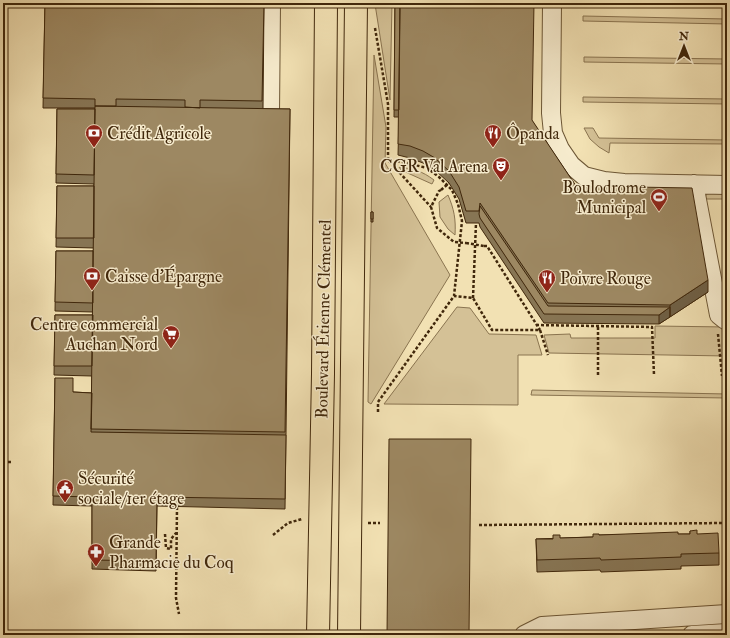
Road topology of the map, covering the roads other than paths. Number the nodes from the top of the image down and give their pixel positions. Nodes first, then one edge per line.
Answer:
1 (271, 3) edge
2 (326, 3) edge
3 (356, 3) edge
4 (552, 3) edge
5 (270, 114) edge
6 (694, 184) junction
7 (727, 185) edge
8 (723, 318) edge
9 (727, 614) edge
10 (727, 633) edge
11 (318, 635) edge
12 (348, 635) edge
13 (524, 635) edge
14 (692, 635) edge

1 - 5 lane
2 - 11 main road, Boulevard Étienne Clémentel
3 - 12 main road, Boulevard Étienne Clémentel
4 - 6 lane
6 - 7 lane
6 - 8 lane
9 - 13 lane
10 - 14 lane

